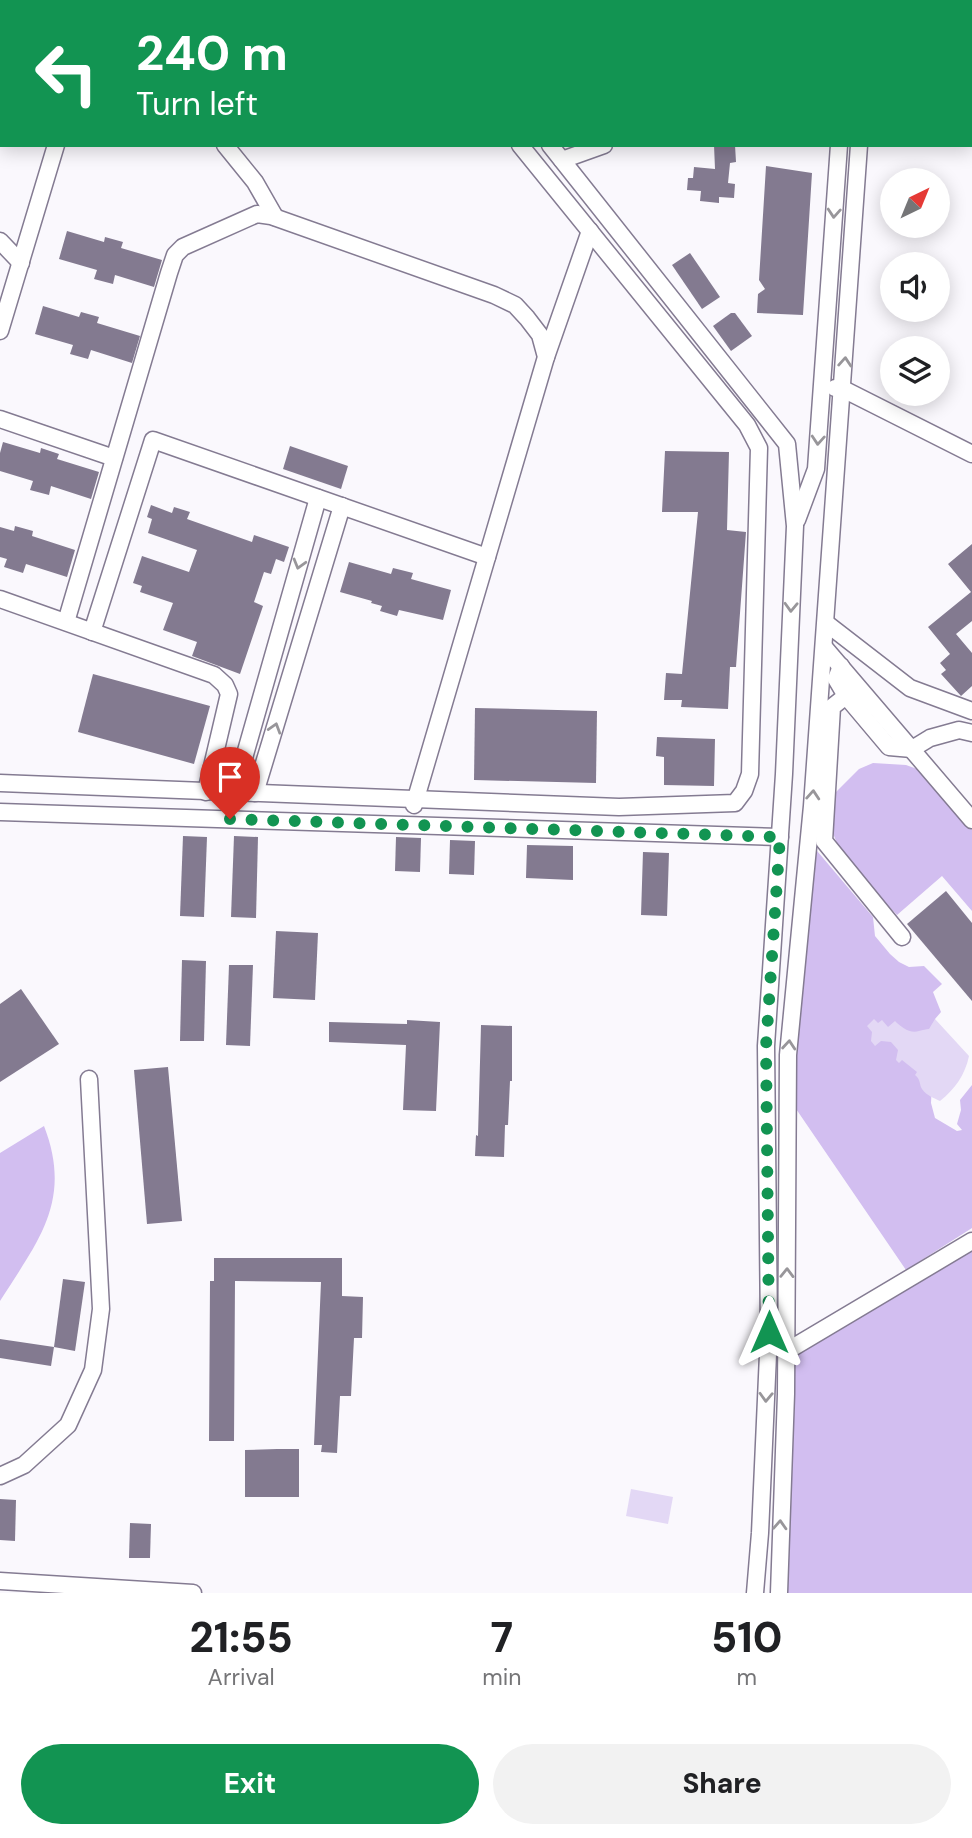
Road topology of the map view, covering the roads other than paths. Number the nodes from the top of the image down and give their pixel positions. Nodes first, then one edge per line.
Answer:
1 (55, 147) edge
2 (227, 147) edge
3 (522, 147) edge
4 (552, 147) edge
5 (598, 147) edge
6 (839, 147) edge
7 (859, 147) edge
8 (562, 160) junction
9 (275, 217) junction
10 (590, 231) junction
11 (0, 241) edge
12 (21, 263) junction
13 (0, 331) edge
14 (546, 357) junction
15 (822, 387) junction
16 (843, 389) junction
17 (0, 419) edge
18 (972, 454) edge
19 (114, 458) junction
20 (318, 498) junction
21 (342, 506) junction
22 (794, 532) junction
23 (487, 557) junction
24 (0, 599) edge
25 (66, 622) junction
26 (826, 623) junction
27 (92, 632) junction
28 (824, 647) junction
29 (841, 666) junction
30 (846, 696) junction
31 (972, 711) edge
32 (972, 733) edge
33 (912, 749) junction
34 (0, 783) edge
35 (206, 792) junction
36 (234, 793) junction
37 (255, 793) junction
38 (415, 802) junction
39 (0, 812) edge
40 (972, 820) edge
41 (810, 825) junction
42 (780, 837) junction
43 (808, 850) junction
44 (902, 937) dead end
45 (89, 1079) dead end
46 (972, 1241) edge
47 (787, 1351) junction
48 (0, 1476) edge
49 (0, 1581) edge
50 (193, 1593) edge
51 (755, 1593) edge
52 (779, 1593) edge

1 - 12 street
2 - 9 street
3 - 10 street
4 - 8 street
5 - 8 street
6 -> 15 street
16 -> 7 street
8 - 22 street
9 - 14 street
9 - 19 street
10 - 14 street
10 - 38 street
11 - 12 street
12 - 13 street
14 - 23 street
15 - 16 street
15 -> 22 street
16 - 18 street
16 - 26 street
17 - 19 street
19 - 25 street
20 - 21 street
20 - 27 street
20 -> 36 street
21 - 23 street
37 -> 21 street
22 -> 42 street
23 - 38 street
24 - 25 street
25 - 27 street
26 - 28 street
26 - 31 street
27 - 35 street
28 - 29 street
41 -> 28 street
29 - 30 street
29 - 33 street
30 - 33 street
30 - 44 street
32 - 33 street
33 - 40 street
34 - 35 street
35 - 36 street
36 - 37 street
37 - 38 street
39 - 42 street
41 - 42 street
41 - 43 street
42 - 43 street
42 -> 51 street
47 -> 43 street
45 - 48 street
46 - 47 street
52 -> 47 street
49 - 50 street

